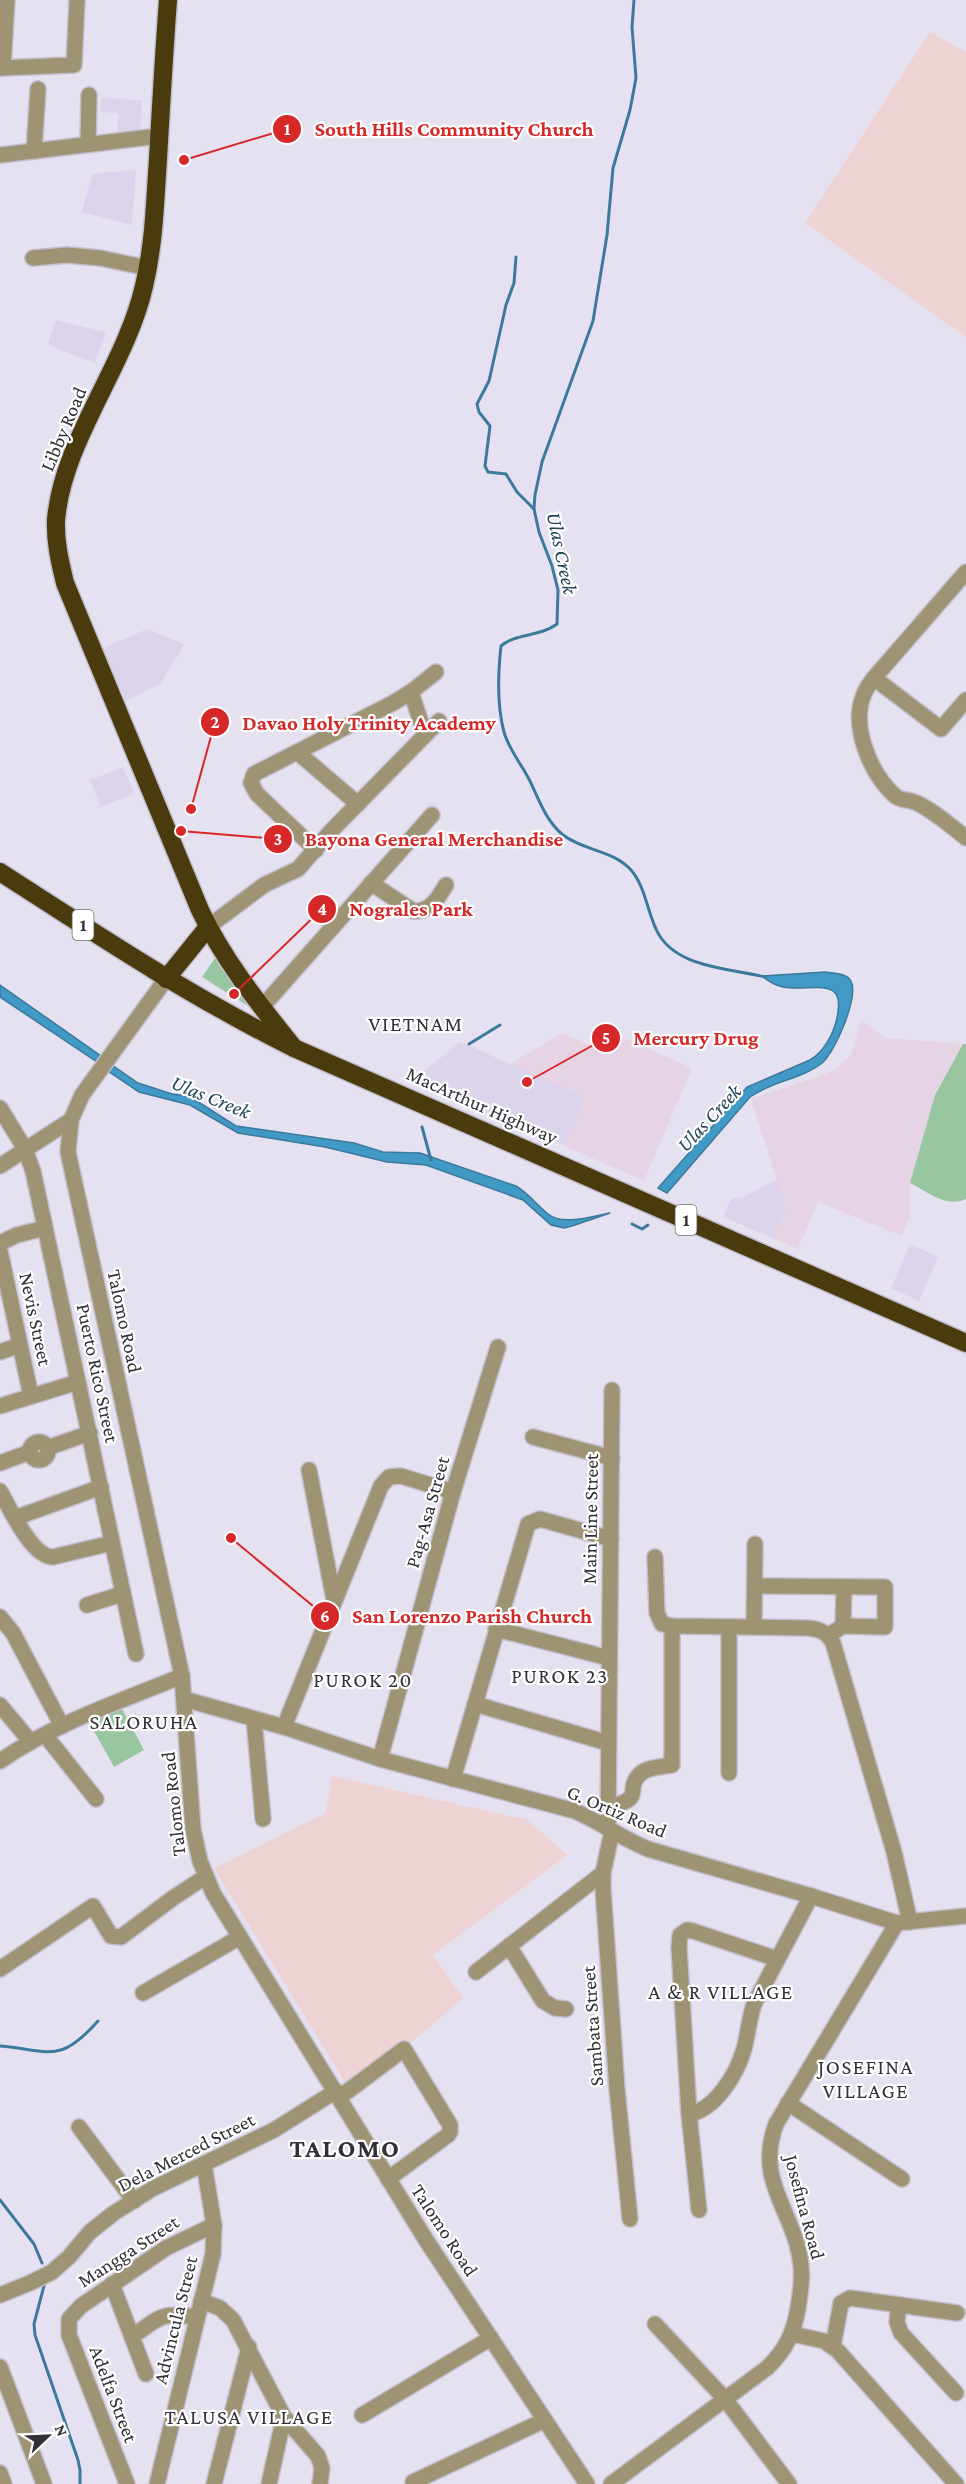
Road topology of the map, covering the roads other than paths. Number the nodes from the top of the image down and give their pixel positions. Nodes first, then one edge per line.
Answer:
1 (7, 0) edge
2 (78, 0) edge
3 (168, 0) edge
4 (1, 68) edge
5 (38, 89) dead end
6 (89, 95) dead end
7 (159, 136) junction
8 (87, 144) junction
9 (34, 151) junction
10 (0, 155) edge
11 (33, 258) dead end
12 (148, 268) junction
13 (966, 572) edge
14 (436, 672) dead end
15 (873, 678) junction
16 (411, 692) junction
17 (966, 700) edge
18 (439, 722) dead end
19 (425, 735) junction
20 (297, 752) junction
21 (358, 804) junction
22 (432, 815) dead end
23 (966, 838) edge
24 (316, 850) junction
25 (0, 872) edge
26 (371, 883) junction
27 (446, 885) dead end
28 (208, 927) junction
29 (166, 979) junction
30 (262, 1007) junction
31 (294, 1048) junction
32 (0, 1108) edge
33 (71, 1120) junction
34 (25, 1149) junction
35 (0, 1166) edge
36 (45, 1228) junction
37 (0, 1243) edge
38 (0, 1251) edge
39 (5, 1298) edge
40 (966, 1342) edge
41 (20, 1345) junction
42 (498, 1347) dead end
43 (0, 1352) edge
44 (78, 1382) junction
45 (612, 1390) dead end
46 (31, 1396) junction
47 (0, 1406) edge
48 (90, 1433) junction
49 (533, 1437) dead end
50 (612, 1458) junction
51 (0, 1463) edge
52 (309, 1470) dead end
53 (101, 1486) junction
54 (0, 1491) edge
55 (453, 1492) junction
56 (15, 1518) junction
57 (611, 1539) junction
58 (112, 1543) junction
59 (755, 1544) dead end
60 (655, 1557) dead end
61 (755, 1586) junction
62 (844, 1587) junction
63 (122, 1594) junction
64 (335, 1601) junction
65 (87, 1605) dead end
66 (0, 1617) edge
67 (672, 1626) junction
68 (843, 1626) junction
69 (729, 1627) junction
70 (754, 1627) junction
71 (496, 1629) junction
72 (829, 1635) junction
73 (136, 1654) dead end
74 (609, 1658) junction
75 (182, 1676) junction
76 (184, 1699) junction
77 (475, 1704) junction
78 (0, 1705) edge
79 (254, 1719) junction
80 (63, 1726) junction
81 (284, 1727) junction
82 (38, 1738) junction
83 (608, 1743) junction
84 (380, 1759) junction
85 (0, 1761) edge
86 (729, 1773) dead end
87 (453, 1779) junction
88 (96, 1799) dead end
89 (608, 1807) junction
90 (263, 1819) dead end
91 (610, 1829) junction
92 (603, 1873) junction
93 (206, 1877) junction
94 (811, 1896) junction
95 (966, 1916) edge
96 (903, 1923) junction
97 (240, 1937) junction
98 (509, 1946) junction
99 (777, 1959) junction
100 (0, 1969) edge
101 (476, 1972) dead end
102 (143, 1993) dead end
103 (566, 2009) dead end
104 (338, 2094) junction
105 (788, 2103) junction
106 (689, 2114) junction
107 (79, 2127) dead end
108 (204, 2164) junction
109 (388, 2178) junction
110 (902, 2179) dead end
111 (134, 2200) junction
112 (699, 2210) dead end
113 (630, 2219) dead end
114 (214, 2225) junction
115 (112, 2284) junction
116 (0, 2295) edge
117 (201, 2301) junction
118 (899, 2305) junction
119 (957, 2313) dead end
120 (197, 2317) junction
121 (69, 2319) joint
122 (655, 2324) dead end
123 (792, 2334) junction
124 (132, 2337) junction
125 (490, 2338) junction
126 (833, 2346) junction
127 (249, 2347) junction
128 (0, 2367) edge
129 (146, 2374) dead end
130 (956, 2393) dead end
131 (725, 2399) junction
132 (362, 2415) dead end
133 (284, 2417) junction
134 (545, 2420) junction
135 (0, 2473) edge
136 (413, 2482) dead end
137 (4, 2484) edge
138 (44, 2484) edge
139 (127, 2484) edge
140 (157, 2484) edge
141 (214, 2484) edge
142 (269, 2484) edge
143 (320, 2484) edge
144 (587, 2484) edge
145 (611, 2484) edge
146 (789, 2484) edge
147 (956, 2484) edge

1 - 4 street
2 - 4 street
3 - 7 highway, Libby Road
5 - 9 street
6 - 8 street
7 - 8 street
7 - 12 highway, Libby Road
8 - 9 street
9 - 10 street
11 - 12 street
12 - 28 highway, Libby Road
13 - 15 street
14 - 16 street
15 - 17 street
15 - 23 street
16 - 19 street
16 - 20 street
18 - 19 street
19 - 21 street
20 - 21 street
20 - 24 street
21 - 24 street
22 - 26 street
24 - 28 street
25 - 29 highway, MacArthur Highway / 1
26 - 27 street
26 - 30 street
28 - 29 highway
28 - 30 highway, Libby Road
29 - 31 highway, MacArthur Highway / 1
29 - 33 street, Talomo Road
30 - 31 highway, Libby Road
31 - 40 highway, MacArthur Highway / 1
32 - 34 street, Puerto Rico Street
33 - 34 street
33 - 75 street, Talomo Road
34 - 35 street
34 - 36 street, Puerto Rico Street
36 - 37 street
36 - 44 street, Puerto Rico Street
38 - 39 street, Nevis Street
39 - 41 street, Nevis Street
41 - 43 street
41 - 46 street, Nevis Street
42 - 55 street, Pag-Asa Street
44 - 46 street
44 - 48 street, Puerto Rico Street
45 - 50 street, Main Line Street
46 - 47 street
48 - 51 street
48 - 53 street, Puerto Rico Street
49 - 50 street
50 - 57 street, Main Line Street
52 - 64 street
53 - 56 street
53 - 58 street, Puerto Rico Street
54 - 56 street
55 - 64 street
55 - 84 street, Pag-Asa Street
56 - 58 street
57 - 71 street
57 - 74 street, Main Line Street
58 - 63 street, Puerto Rico Street
59 - 61 street
60 - 67 street
61 - 62 street
61 - 70 street
62 - 68 street
62 - 68 street
63 - 65 street
63 - 73 street, Puerto Rico Street
64 - 81 street
66 - 80 street
67 - 69 street
67 - 89 street
68 - 72 street
69 - 70 street
69 - 86 street
70 - 72 street
71 - 74 street
71 - 77 street
72 - 96 street
74 - 83 street, Main Line Street
75 - 76 street, Talomo Road
75 - 80 street
76 - 79 street, G. Ortiz Road
76 - 93 street, Talomo Road
77 - 83 street
77 - 87 street
78 - 82 street
79 - 81 street, G. Ortiz Road
79 - 90 street
80 - 82 street
81 - 84 street, G. Ortiz Road
82 - 85 street
82 - 88 street
83 - 89 street, Main Line Street
84 - 87 street, G. Ortiz Road
87 - 91 street, G. Ortiz Road
89 - 91 street, Main Line Street
91 - 92 street, Sambata Street
91 - 94 street, G. Ortiz Road
92 - 98 street
92 - 113 street, Sambata Street
93 - 97 street, Talomo Road
93 - 100 street
94 - 96 street, G. Ortiz Road
94 - 99 street
95 - 96 street, G. Ortiz Road
96 - 105 street, Josefina Road
97 - 102 street
97 - 104 street, Talomo Road
98 - 101 street
98 - 103 street
99 - 106 street
99 - 106 street
104 - 108 street, Dela Merced Street
104 - 109 street, Talomo Road
104 - 109 street, Dela Merced Street
105 - 110 street
105 - 123 street, Josefina Road
106 - 112 street
107 - 111 street
108 - 111 street, Dela Merced Street
108 - 114 street, Advincula Street
109 - 125 street, Talomo Road
111 - 116 street, Dela Merced Street
114 - 115 street, Mangga Street
114 - 117 street, Advincula Street
115 - 121 street, Mangga Street
115 - 124 street
117 - 120 street, Advincula Street
117 - 127 street
118 - 119 street
118 - 126 street
118 - 130 street
120 - 124 street
120 - 140 street, Advincula Street
121 - 139 street, Adelfa Street
122 - 131 street
123 - 126 street
123 - 131 street, Josefina Road
124 - 129 street
125 - 132 street
125 - 134 street, Talomo Road
126 - 147 street
127 - 133 street
127 - 141 street
128 - 138 street
131 - 145 street, Josefina Road
131 - 146 street
133 - 142 street
133 - 143 street
134 - 136 street
134 - 144 street, Talomo Road
135 - 137 street

